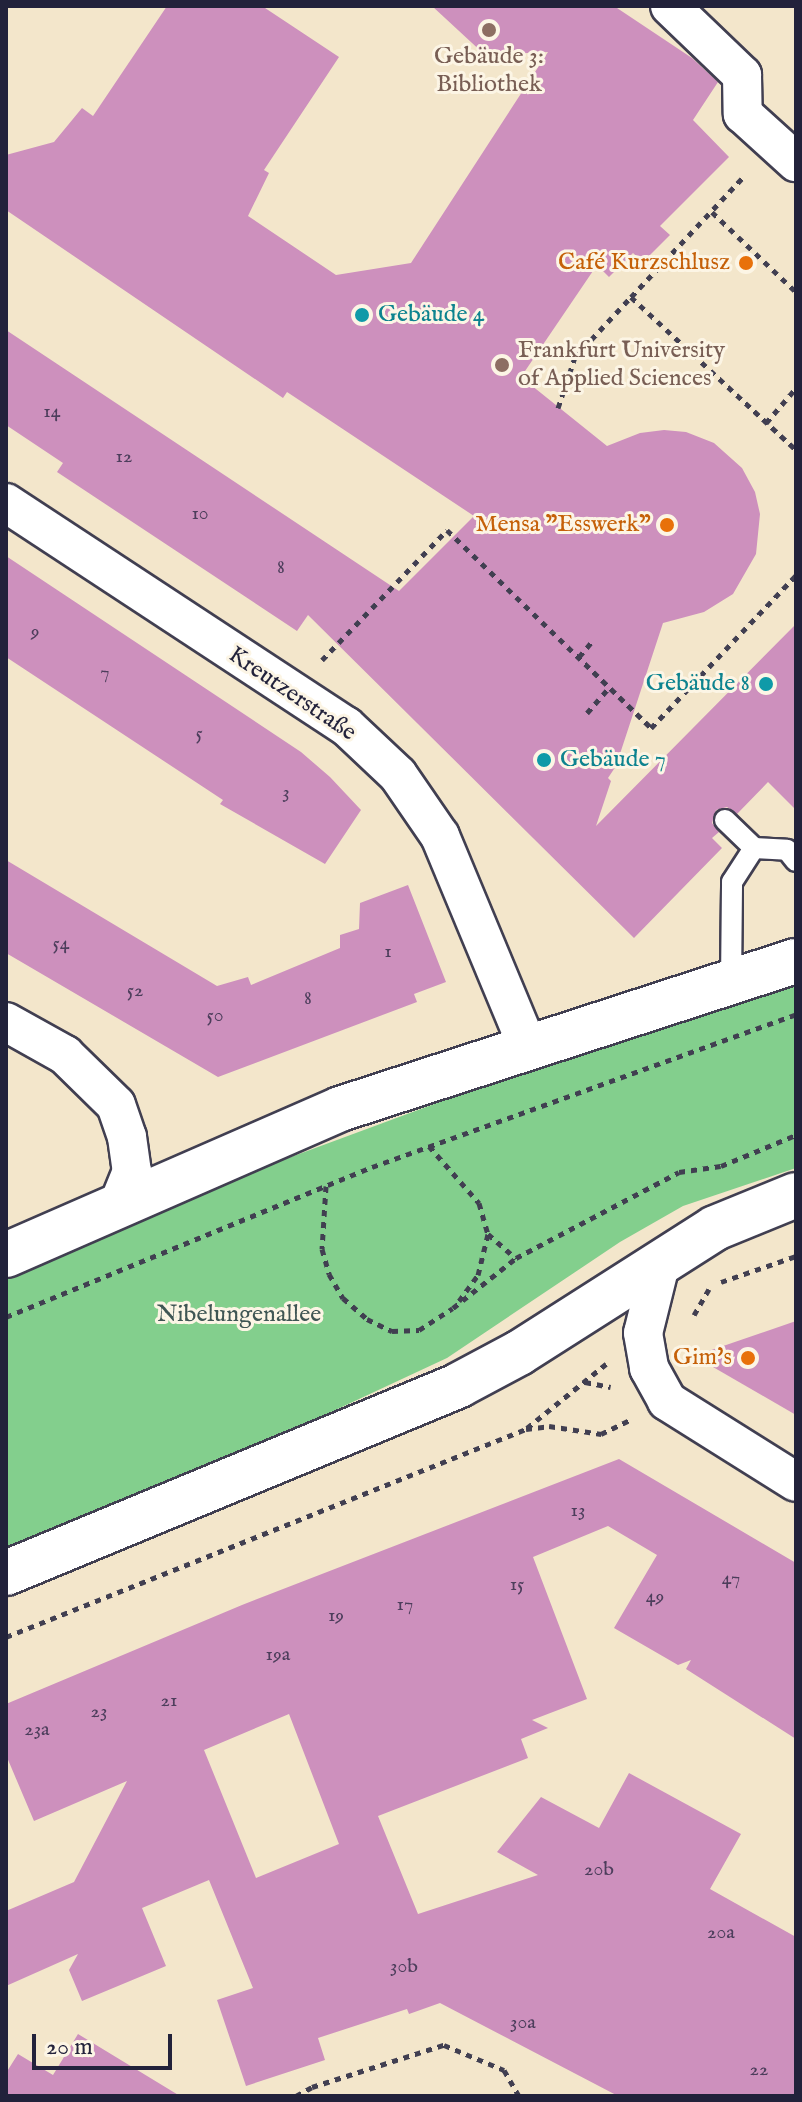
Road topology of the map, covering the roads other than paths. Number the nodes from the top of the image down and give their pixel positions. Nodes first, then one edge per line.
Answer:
1 (670, 6) edge
2 (796, 162) edge
3 (6, 503) edge
4 (725, 820) dead end
5 (754, 848) junction
6 (796, 861) edge
7 (796, 961) edge
8 (731, 982) junction
9 (6, 1022) edge
10 (529, 1050) junction
11 (796, 1195) edge
12 (118, 1205) junction
13 (6, 1255) edge
14 (661, 1261) junction
15 (796, 1482) edge
16 (6, 1573) edge

1 - 2 street
3 - 10 street, Kreutzerstraße
4 - 5 lane
5 - 6 lane
5 - 8 lane
7 - 8 main road
8 - 10 main road
9 - 12 street
10 - 12 main road
11 - 14 main road
12 - 13 main road
14 - 15 street
14 - 16 main road

